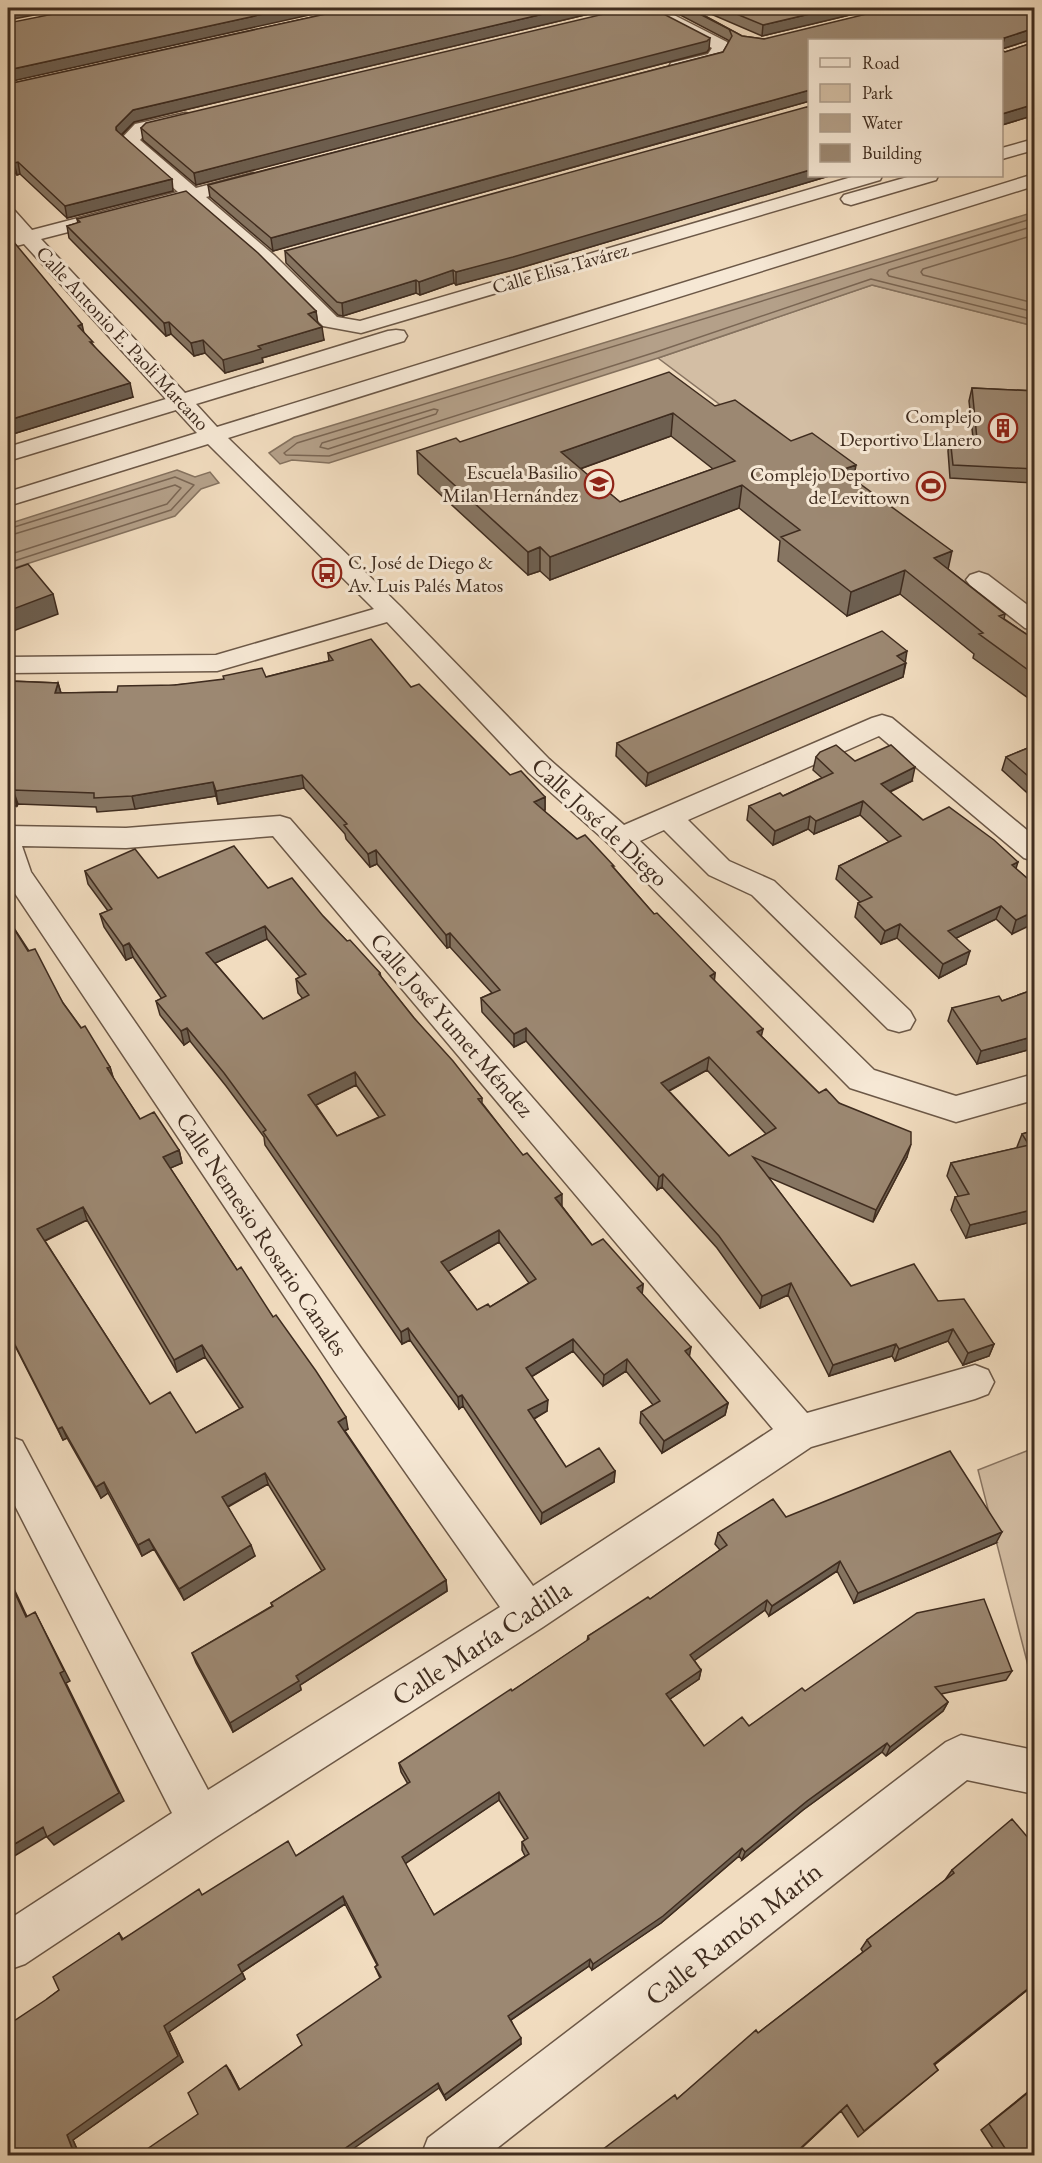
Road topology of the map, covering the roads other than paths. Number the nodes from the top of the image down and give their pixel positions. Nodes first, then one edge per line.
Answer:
1 (653, 12) edge
2 (658, 72) edge
3 (199, 114) edge
4 (1035, 126) edge
5 (1003, 136) edge
6 (1035, 144) edge
7 (1003, 154) edge
8 (272, 174) edge
9 (870, 177) edge
10 (926, 177) edge
11 (1035, 180) edge
12 (192, 195) junction
13 (8, 214) edge
14 (28, 236) junction
15 (8, 242) edge
16 (291, 254) edge
17 (268, 260) junction
18 (182, 401) junction
19 (213, 436) junction
20 (8, 453) edge
21 (8, 499) edge
22 (979, 580) dead end
23 (393, 612) junction
24 (1035, 622) edge
25 (8, 665) edge
26 (668, 817) junction
27 (8, 836) edge
28 (620, 838) junction
29 (8, 848) edge
30 (1035, 851) edge
31 (899, 1020) dead end
32 (1035, 1087) edge
33 (975, 1382) dead end
34 (800, 1433) junction
35 (8, 1454) edge
36 (528, 1613) junction
37 (1035, 1772) edge
38 (200, 1821) junction
39 (8, 1947) edge
40 (446, 2156) edge

1 - 2 street
3 - 12 street, Calle Elisa Tavárez
4 - 5 street
6 - 7 street
8 - 12 street
9 - 17 street, Calle Elisa Tavárez
10 - 18 street
11 - 19 street
12 - 14 street
12 - 17 street, Calle Elisa Tavárez
13 - 14 street, Calle Antonio E. Paoli Marcano
14 - 15 street
14 - 18 street, Calle Antonio E. Paoli Marcano
16 - 17 street
18 - 19 street, Calle Antonio E. Paoli Marcano
18 - 20 street
19 - 21 street
19 - 23 street, Calle José de Diego
22 - 24 street
23 - 25 street
23 - 28 street, Calle José de Diego
26 - 28 street
26 - 30 street
26 - 31 street
27 - 34 street, Calle José Yumet Méndez
28 - 32 street, Calle José de Diego
29 - 36 street, Calle Nemesio Rosario Canales
33 - 34 street, Calle María Cadilla
34 - 36 street, Calle María Cadilla
35 - 38 street
36 - 38 street, Calle María Cadilla
37 - 40 street, Calle Ramón Marín
38 - 39 street, Calle María Cadilla

